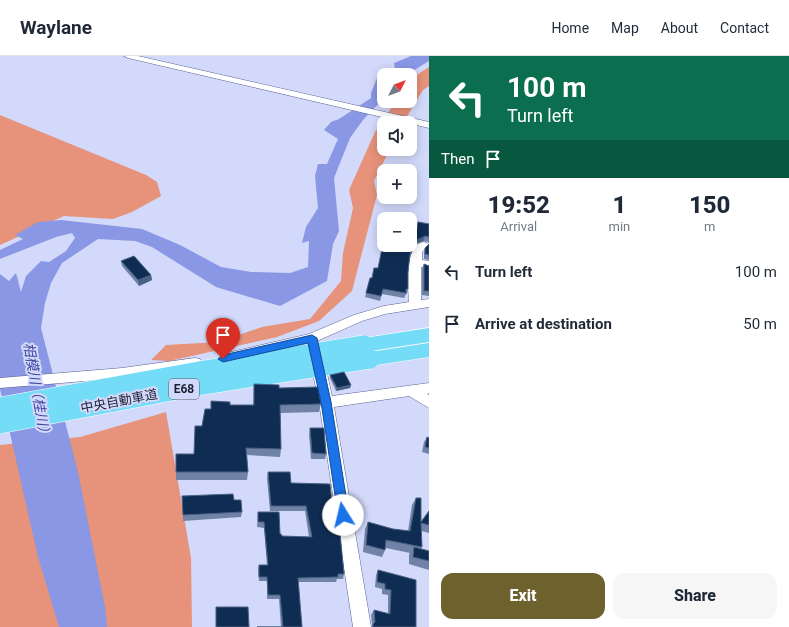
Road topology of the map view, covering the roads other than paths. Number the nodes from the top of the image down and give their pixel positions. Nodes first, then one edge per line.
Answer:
1 (128, 56) edge
2 (429, 125) edge
3 (423, 245) dead end
4 (416, 263) junction
5 (429, 265) edge
6 (429, 303) edge
7 (414, 305) junction
8 (429, 335) edge
9 (312, 338) junction
10 (429, 350) edge
11 (367, 352) junction
12 (0, 383) edge
13 (429, 388) edge
14 (411, 390) junction
15 (326, 402) junction
16 (429, 402) edge
17 (0, 407) edge
18 (0, 424) edge
19 (362, 627) edge

1 - 2 street
3 - 4 street
4 - 5 street
4 - 7 street
6 - 7 street
7 - 9 street
8 - 11 highway, 中央自動車道 / E68
9 - 12 street
9 - 15 street
10 - 11 highway, 中央自動車道 / E68
11 - 17 highway, 中央自動車道 / E68, bridge
11 - 18 highway, 中央自動車道 / E68, bridge
13 - 14 street
14 - 15 street
14 - 16 street
15 - 19 street

